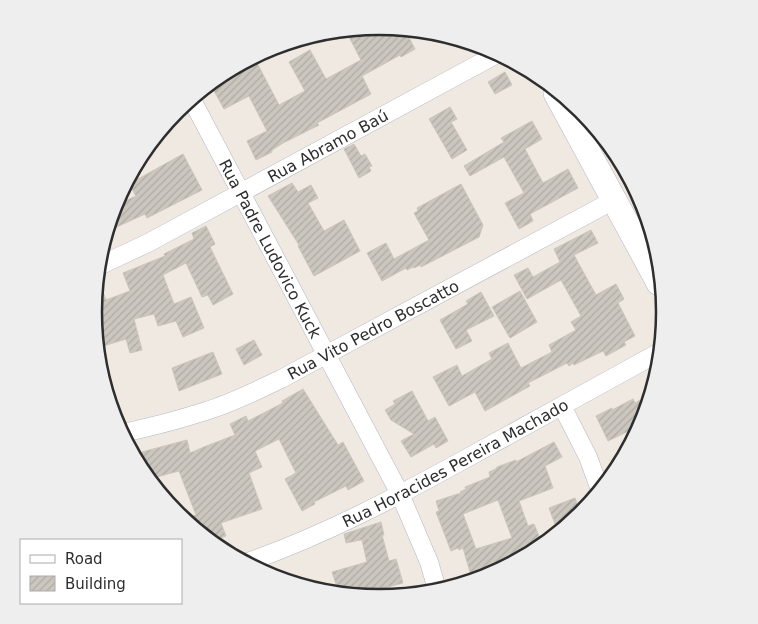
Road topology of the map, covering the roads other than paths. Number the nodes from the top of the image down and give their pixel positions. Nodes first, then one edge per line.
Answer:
1 (489, 58) edge
2 (562, 104) edge
3 (195, 105) edge
4 (241, 193) junction
5 (614, 200) junction
6 (106, 262) edge
7 (653, 273) edge
8 (326, 354) junction
9 (653, 356) edge
10 (562, 406) junction
11 (129, 431) edge
12 (597, 483) edge
13 (400, 494) junction
14 (255, 559) edge
15 (435, 583) edge

1 - 4 street, Rua Abramo Baú
2 - 5 main road
3 - 4 street, Rua Padre Ludovico Kuck
4 - 6 street, Rua Abramo Baú
4 - 8 street, Rua Padre Ludovico Kuck
5 - 7 main road
5 - 8 street, Rua Vito Pedro Boscatto
8 - 11 street, Rua Vito Pedro Boscatto
8 - 13 street, Rua Padre Ludovico Kuck
9 - 10 street, Rua Horacides Pereira Machado
10 - 12 street
10 - 13 street, Rua Horacides Pereira Machado
13 - 14 street, Rua Horacides Pereira Machado
13 - 15 street, Rua Padre Ludovico Kuck

